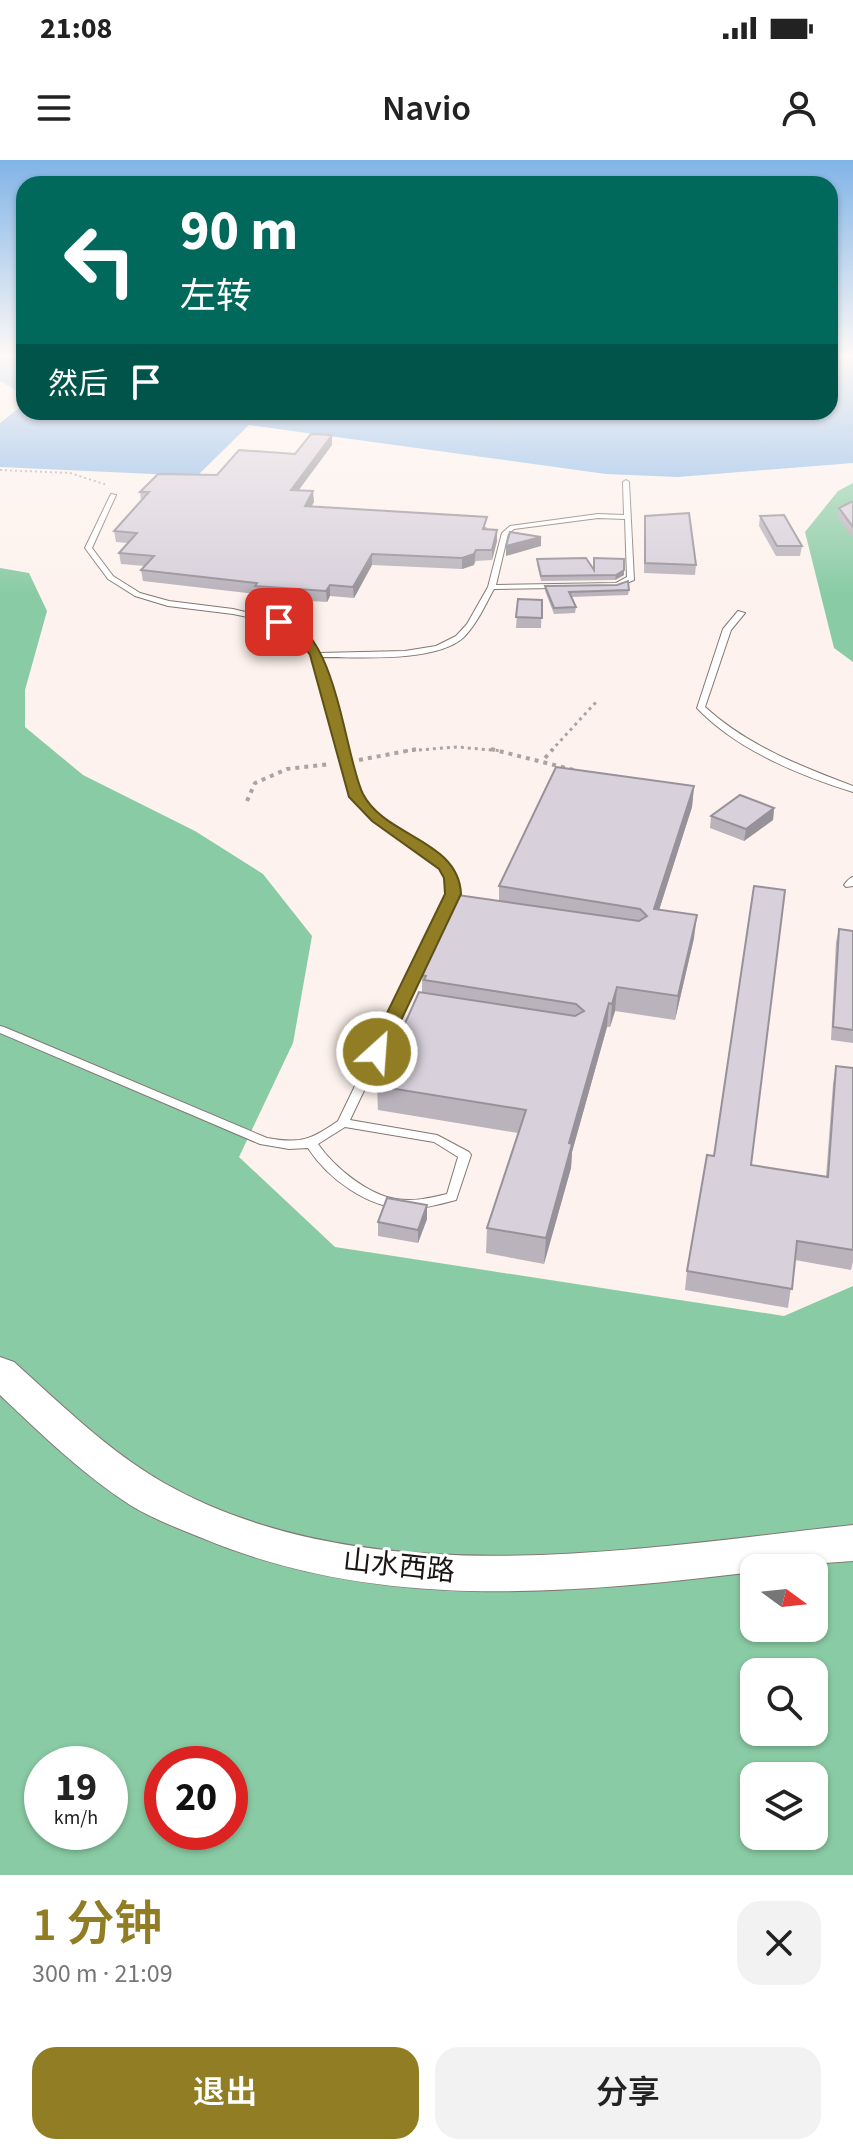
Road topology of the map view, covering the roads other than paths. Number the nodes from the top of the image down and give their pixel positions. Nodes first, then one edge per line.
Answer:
1 (626, 482) dead end
2 (113, 495) road end
3 (628, 517) junction
4 (492, 587) junction
5 (741, 613) dead end
6 (317, 655) junction
7 (853, 789) edge
8 (453, 894) junction
9 (467, 901) edge
10 (400, 1006) junction
11 (414, 1008) edge
12 (0, 1029) edge
13 (343, 1123) junction
14 (312, 1145) junction
15 (0, 1372) edge
16 (853, 1543) edge

1 - 3 lane
2 - 6 lane
3 - 4 lane
3 - 4 lane
4 - 6 lane
5 - 7 lane
6 - 8 lane
8 - 9 lane
8 - 10 lane
10 - 11 lane
10 - 13 lane
12 - 14 lane
13 - 14 lane
13 - 14 lane
15 - 16 street, 山水西路

